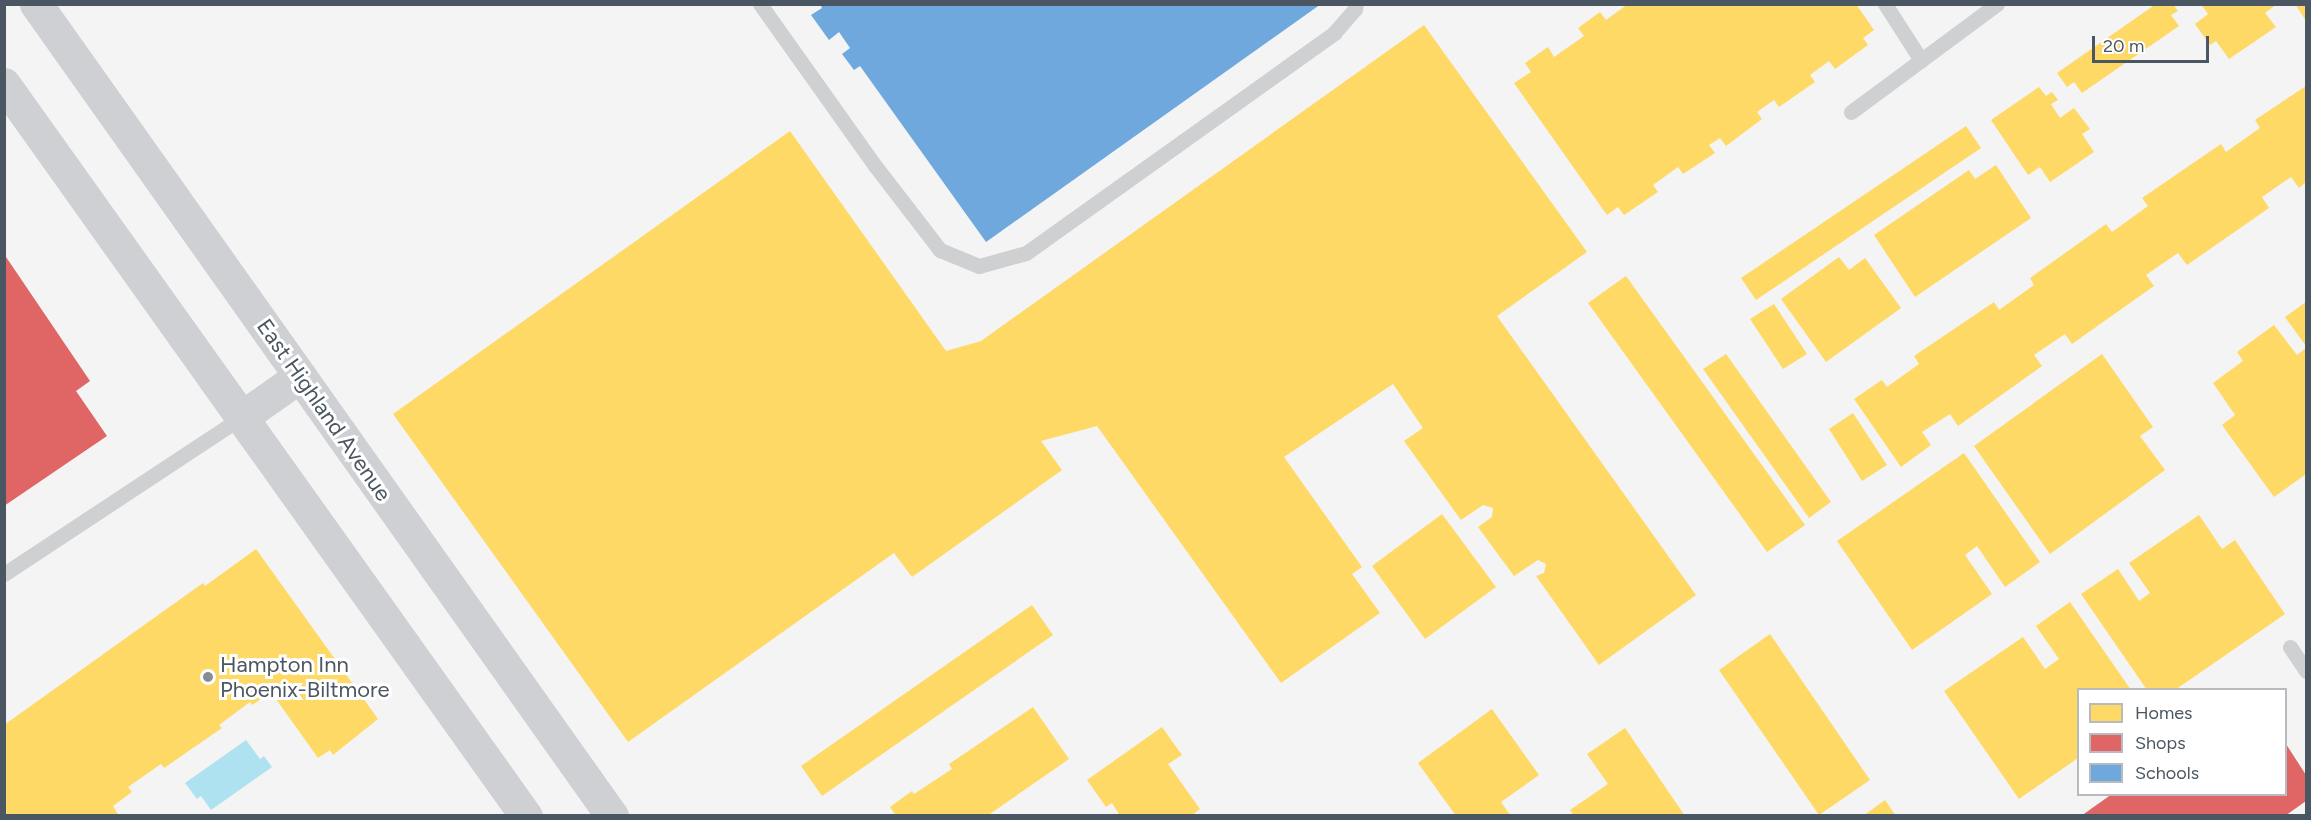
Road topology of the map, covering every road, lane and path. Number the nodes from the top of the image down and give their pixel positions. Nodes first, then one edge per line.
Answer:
1 (36, 4) edge
2 (760, 4) edge
3 (1356, 4) edge
4 (1885, 4) edge
5 (1997, 4) edge
6 (1921, 60) junction
7 (4, 84) edge
8 (1851, 112) dead end
9 (300, 376) junction
10 (242, 417) junction
11 (4, 574) edge
12 (2290, 647) dead end
13 (2307, 671) edge
14 (526, 816) edge
15 (612, 816) edge

1 - 9 main road, East Highland Avenue
2 - 3 lane
4 - 6 lane
5 - 6 lane
6 - 8 lane
7 - 10 main road
9 - 10 main road
9 - 15 main road, East Highland Avenue
10 - 11 lane
10 - 14 main road
12 - 13 lane

